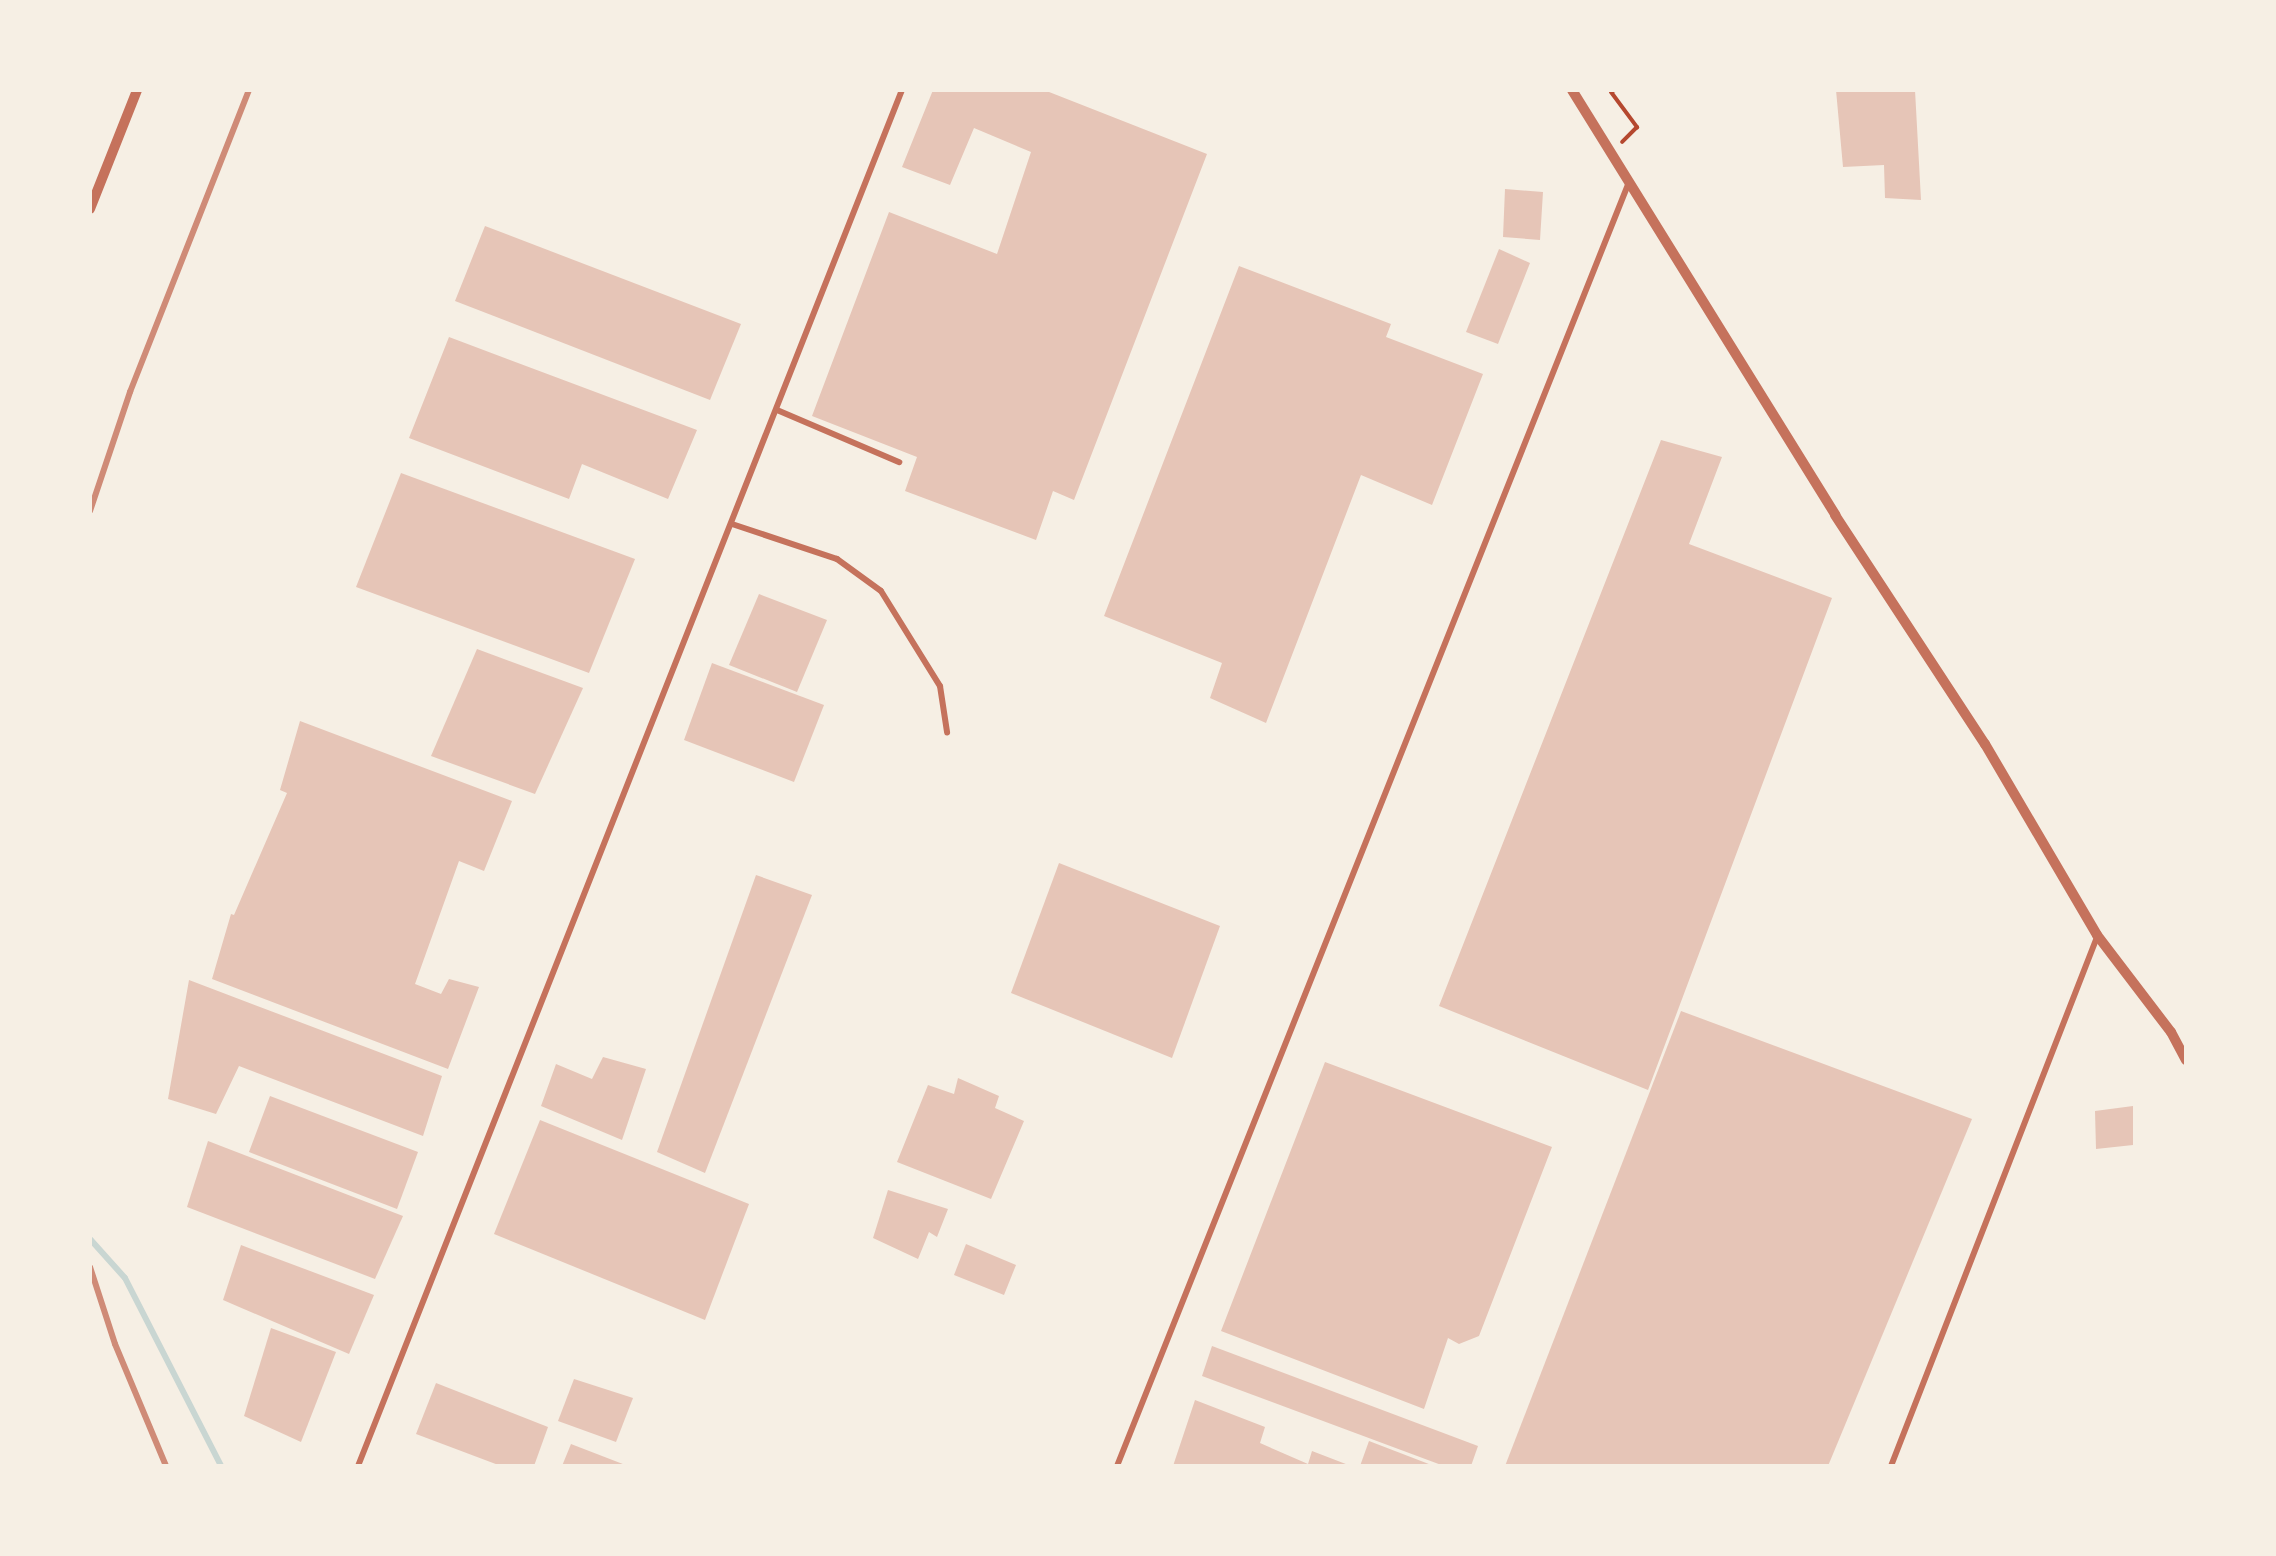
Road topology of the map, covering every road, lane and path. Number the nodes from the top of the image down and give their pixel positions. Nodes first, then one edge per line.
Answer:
1 (137, 90) edge
2 (902, 90) edge
3 (1572, 90) edge
4 (1613, 91) edge
5 (1612, 152) junction
6 (1630, 180) junction
7 (90, 209) edge
8 (777, 410) junction
9 (899, 462) dead end
10 (732, 524) junction
11 (947, 732) dead end
12 (2097, 936) junction
13 (2186, 1060) edge
14 (358, 1466) edge
15 (1117, 1466) edge
16 (1891, 1466) edge

1 - 7 street
2 - 8 lane
3 - 5 street
4 - 5 path
5 - 6 street
6 - 12 street
6 - 15 lane
8 - 9 lane
8 - 10 lane
10 - 11 lane
10 - 14 lane
12 - 13 street
12 - 16 lane

